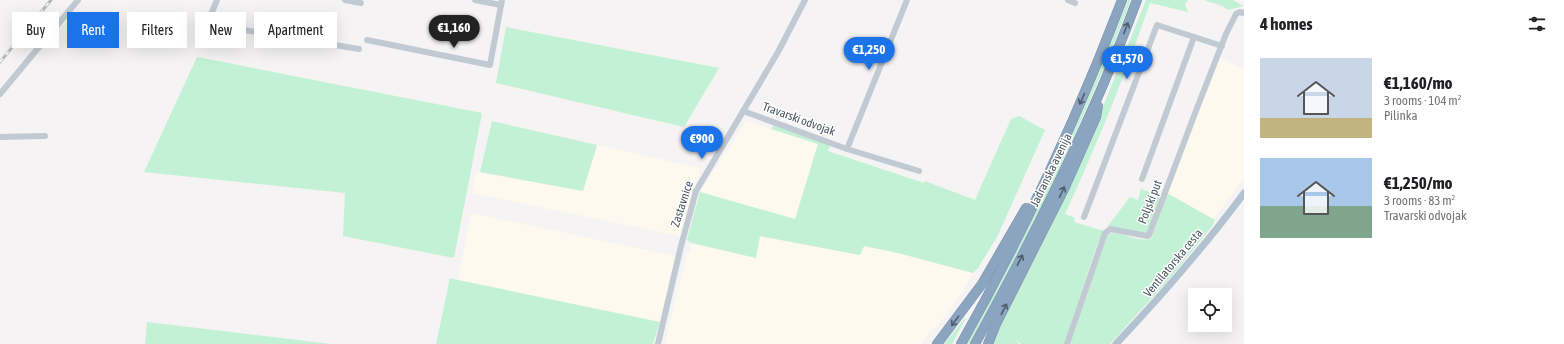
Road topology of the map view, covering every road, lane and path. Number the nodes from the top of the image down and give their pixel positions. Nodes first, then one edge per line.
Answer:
1 (78, 0) edge
2 (217, 0) edge
3 (345, 0) edge
4 (475, 0) edge
5 (806, 0) edge
6 (907, 0) edge
7 (1068, 0) edge
8 (1122, 0) edge
9 (1136, 0) edge
10 (502, 2) edge
11 (361, 3) dead end
12 (1075, 3) dead end
13 (1242, 13) edge
14 (1194, 37) junction
15 (367, 40) dead end
16 (1222, 46) junction
17 (359, 49) dead end
18 (1101, 90) junction
19 (0, 94) edge
20 (743, 111) junction
21 (45, 136) dead end
22 (0, 137) edge
23 (847, 148) junction
24 (1059, 149) junction
25 (918, 171) dead end
26 (1142, 179) dead end
27 (1244, 193) edge
28 (1084, 217) dead end
29 (658, 344) edge
30 (937, 344) edge
31 (961, 344) edge
32 (975, 344) edge
33 (988, 344) edge
34 (1067, 344) edge
35 (1116, 344) edge

1 - 19 street
2 - 17 street
3 - 11 street
4 - 10 street
5 - 20 street, Zastavnice
6 - 23 street, Travarski odvojak
7 - 12 street
8 -> 24 highway, Jadranska avenija
18 -> 9 highway, Jadranska avenija
10 - 15 street
13 - 16 street, Poljski put
14 - 16 street
14 - 26 street, Poljski put
14 - 28 street
16 - 34 street, Poljski put
32 -> 18 highway, Jadranska avenija
33 -> 18 highway
20 - 23 street, Travarski odvojak
20 - 29 street, Zastavnice
21 - 22 street
23 - 25 street, Travarski odvojak
24 -> 30 highway
24 - 31 highway, Jadranska avenija
27 - 35 main road, Ventilatorska cesta

